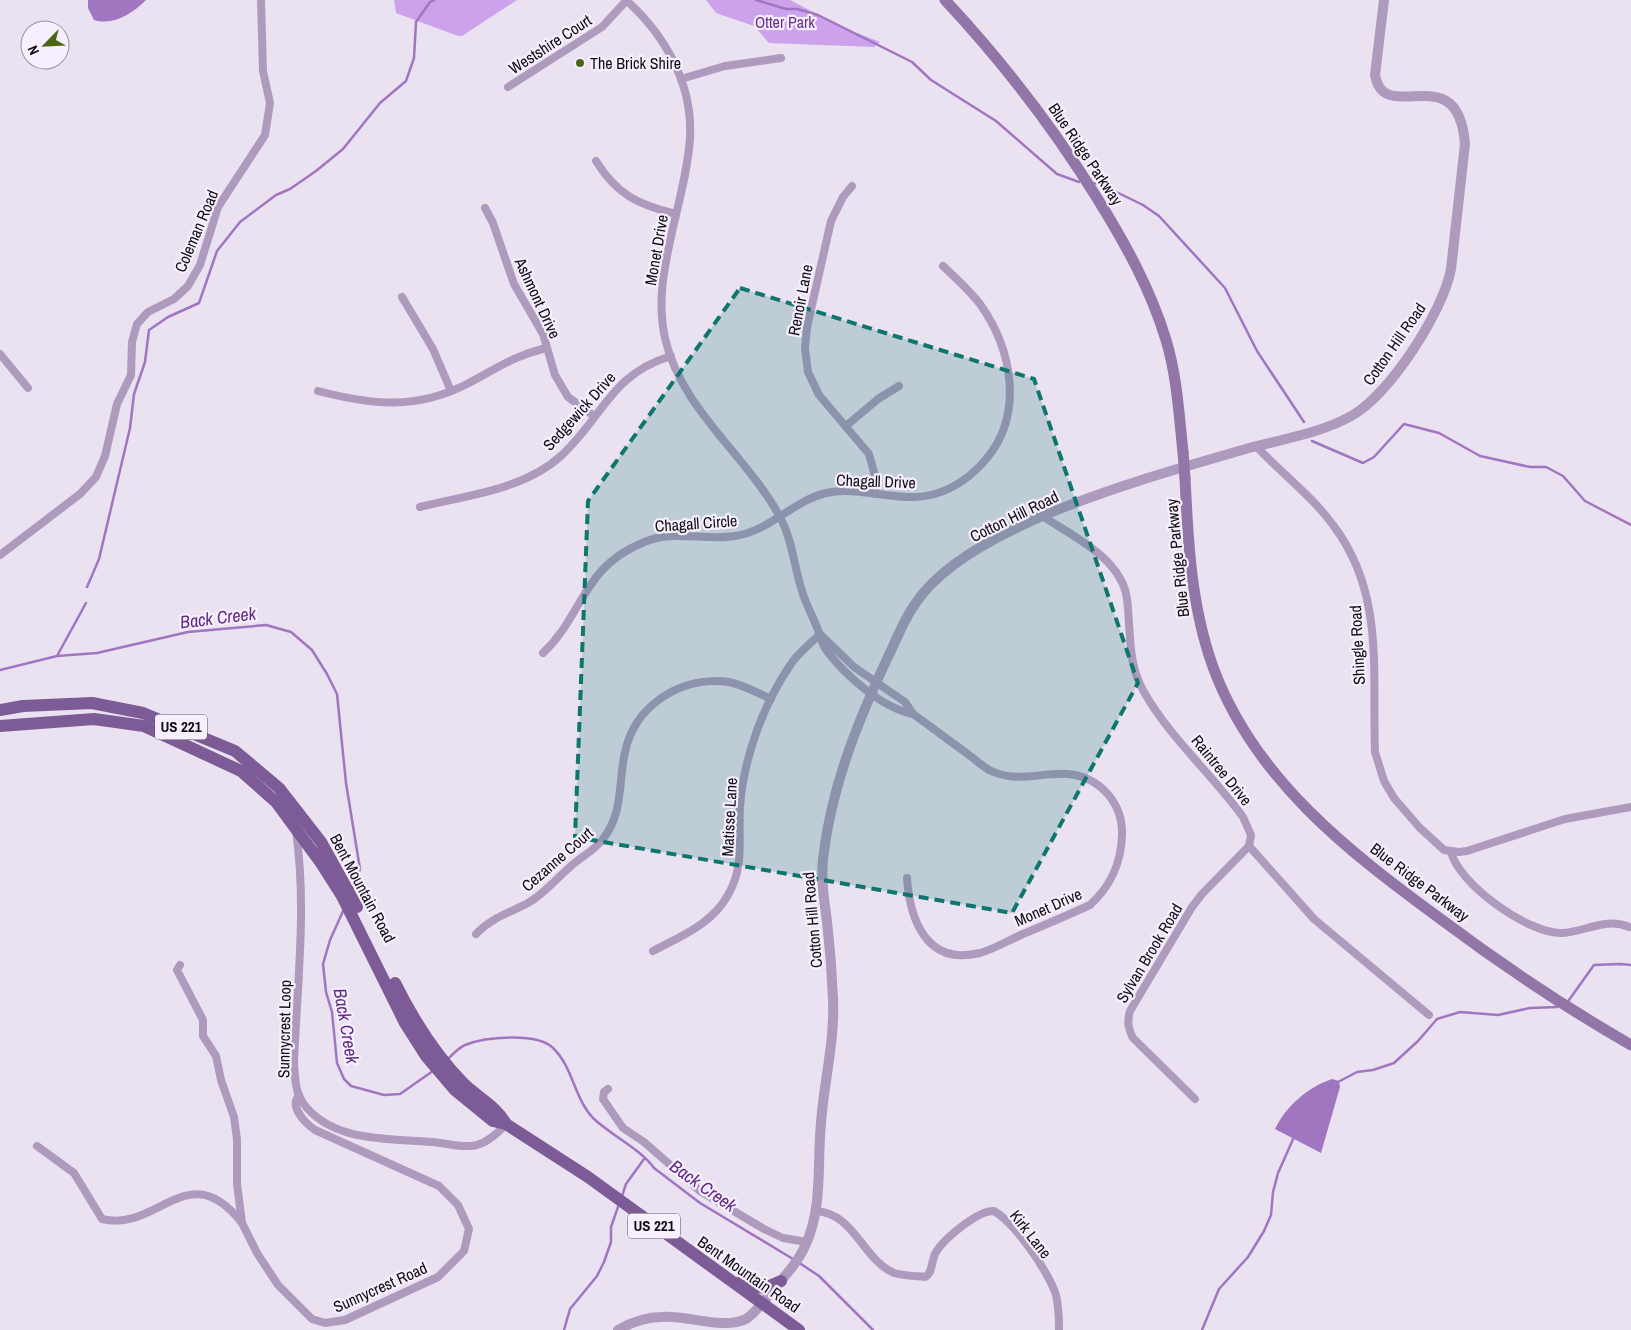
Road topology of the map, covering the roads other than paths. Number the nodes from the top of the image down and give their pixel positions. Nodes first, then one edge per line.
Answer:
1 (261, 0) edge
2 (626, 0) edge
3 (946, 0) edge
4 (1384, 0) edge
5 (781, 58) dead end
6 (681, 79) junction
7 (508, 87) dead end
8 (596, 162) dead end
9 (852, 186) dead end
10 (485, 208) dead end
11 (676, 214) junction
12 (943, 266) dead end
13 (402, 297) dead end
14 (546, 348) junction
15 (0, 354) edge
16 (671, 356) junction
17 (899, 386) dead end
18 (28, 388) dead end
19 (318, 391) dead end
20 (451, 391) junction
21 (594, 416) junction
22 (846, 426) junction
23 (1256, 446) junction
24 (875, 494) junction
25 (420, 507) dead end
26 (1042, 516) junction
27 (780, 518) junction
28 (0, 555) edge
29 (820, 634) junction
30 (543, 653) dead end
31 (877, 681) junction
32 (872, 694) junction
33 (771, 699) junction
34 (0, 710) edge
35 (913, 714) junction
36 (0, 726) edge
37 (1631, 807) edge
38 (294, 824) junction
39 (1250, 846) junction
40 (318, 848) junction
41 (1451, 852) junction
42 (907, 878) dead end
43 (1629, 927) dead end
44 (476, 934) dead end
45 (653, 951) dead end
46 (180, 965) dead end
47 (1429, 1015) dead end
48 (1631, 1045) edge
49 (608, 1089) dead end
50 (299, 1095) junction
51 (1195, 1099) dead end
52 (506, 1124) junction
53 (37, 1146) dead end
54 (815, 1211) junction
55 (242, 1223) junction
56 (807, 1242) junction
57 (781, 1281) junction
58 (732, 1282) junction
59 (762, 1303) junction
60 (618, 1330) edge
61 (799, 1330) edge
62 (1059, 1330) edge

1 - 28 street, Coleman Road
2 - 6 street, Monet Drive
2 - 7 street, Westshire Court
3 - 48 main road, Blue Ridge Parkway, bridge
4 - 23 street, Cotton Hill Road
5 - 6 street
6 - 11 street, Monet Drive
8 - 11 street
9 - 22 street, Renoir Lane
10 - 14 street, Ashmont Drive
11 - 16 street, Monet Drive
12 - 24 street, Chagall Drive
13 - 20 street
14 - 20 street
14 - 21 street, Ashmont Drive
15 - 18 street
16 - 21 street, Sedgewick Drive
16 - 27 street, Monet Drive
17 - 22 street
19 - 20 street
21 - 25 street, Sedgewick Drive
22 - 24 street, Renoir Lane
23 - 26 street, Cotton Hill Road
23 - 41 street, Shingle Road
24 - 27 street, Chagall Drive
26 - 31 street, Cotton Hill Road
26 - 39 street, Raintree Drive
27 - 29 street, Monet Drive
27 - 30 street, Chagall Circle
29 - 31 street, Monet Drive
29 - 32 street, Monet Drive
29 - 33 street, Matisse Lane
31 - 32 street, Cotton Hill Road
31 - 35 street, Monet Drive
32 - 35 street, Monet Drive
32 - 54 street, Cotton Hill Road
33 - 44 street, Cezanne Court
33 - 45 street, Matisse Lane
34 - 40 main road, Bent Mountain Road / US 221
35 - 42 street, Monet Drive
36 - 38 main road, Bent Mountain Road / US 221
37 - 41 street
38 - 40 main road, Bent Mountain Road / US 221
38 - 50 street, Sunnycrest Loop
39 - 47 street
39 - 51 street, Sylvan Brook Road
40 - 52 main road, Bent Mountain Road / US 221
41 - 43 street, Shingle Road
46 - 55 street, Sunnycrest Road
49 - 56 street
50 - 52 street, Sunnycrest Loop
50 - 55 street, Sunnycrest Road
52 - 58 main road, Bent Mountain Road / US 221
53 - 55 street, Sunnycrest Road
54 - 56 street, Cotton Hill Road
54 - 62 street, Kirk Lane
56 - 57 street, Cotton Hill Road
57 - 58 main road
57 - 59 street, Cotton Hill Road
58 - 59 main road, Bent Mountain Road / US 221
59 - 60 street, Cotton Hill Road
59 - 61 main road, Bent Mountain Road / US 221

